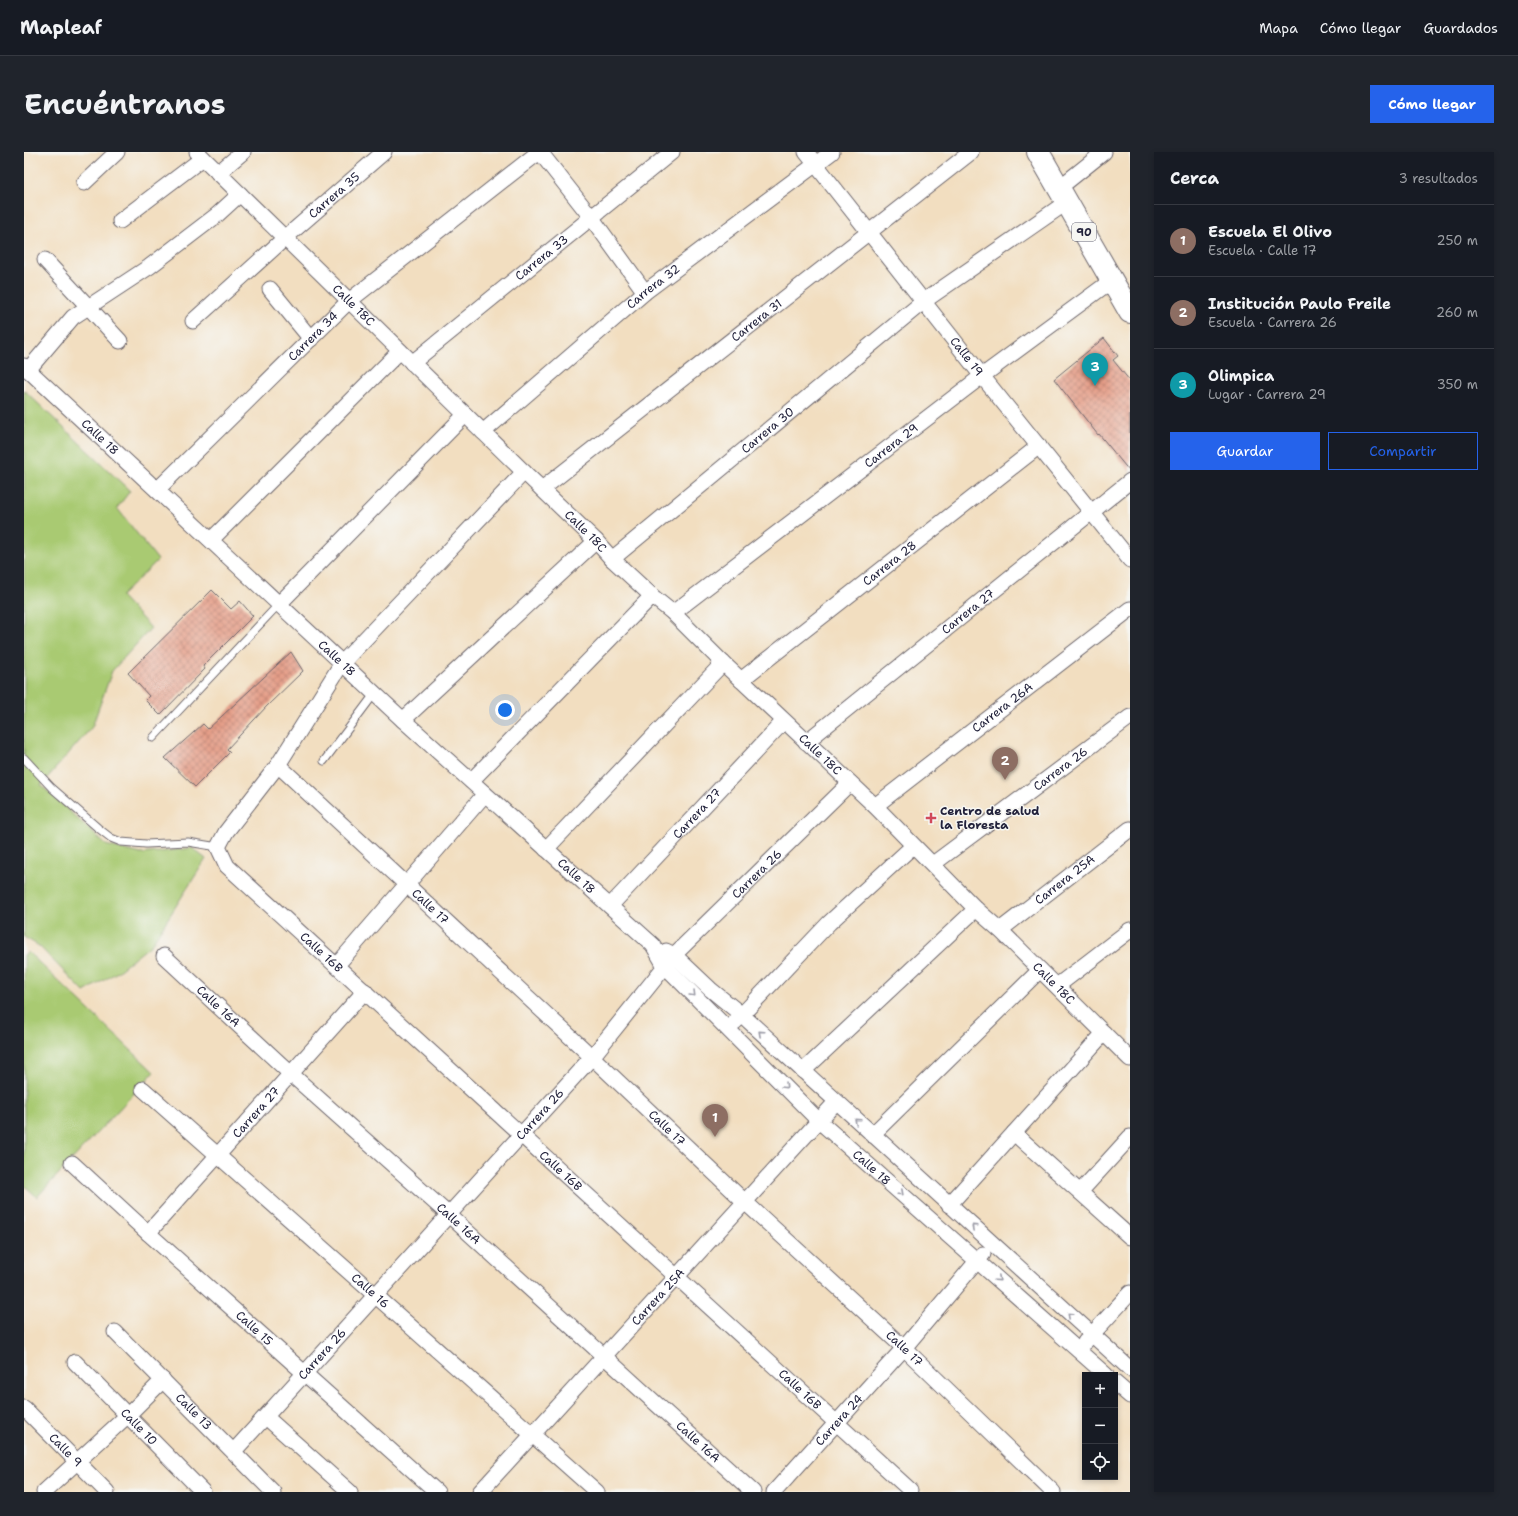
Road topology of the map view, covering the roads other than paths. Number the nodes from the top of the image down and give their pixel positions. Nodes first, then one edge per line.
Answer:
1 (117, 152) edge
2 (244, 152) edge
3 (384, 152) edge
4 (540, 152) edge
5 (672, 152) edge
6 (806, 152) edge
7 (832, 152) edge
8 (971, 152) edge
9 (1038, 152) edge
10 (1104, 152) edge
11 (200, 155) edge
12 (816, 165) junction
13 (218, 173) junction
14 (84, 183) dead end
15 (240, 194) junction
16 (1063, 195) junction
17 (591, 217) junction
18 (120, 221) dead end
19 (870, 232) junction
20 (285, 238) junction
21 (45, 260) dead end
22 (1111, 281) junction
23 (270, 289) dead end
24 (645, 292) junction
25 (349, 301) junction
26 (924, 301) junction
27 (88, 307) junction
28 (1130, 312) edge
29 (194, 321) dead end
30 (311, 339) junction
31 (120, 341) dead end
32 (400, 351) junction
33 (412, 363) junction
34 (26, 368) edge
35 (982, 376) junction
36 (466, 415) junction
37 (483, 432) junction
38 (1039, 446) junction
39 (524, 472) junction
40 (1130, 481) edge
41 (542, 489) junction
42 (157, 490) junction
43 (1091, 511) junction
44 (211, 540) junction
45 (596, 542) junction
46 (612, 559) junction
47 (1130, 560) edge
48 (652, 596) junction
49 (279, 604) junction
50 (1130, 609) edge
51 (673, 613) junction
52 (342, 663) junction
53 (723, 663) junction
54 (740, 680) junction
55 (375, 693) junction
56 (1130, 717) edge
57 (403, 720) junction
58 (784, 721) junction
59 (153, 738) dead end
60 (806, 742) junction
61 (24, 758) edge
62 (324, 761) dead end
63 (278, 765) junction
64 (471, 781) junction
65 (850, 783) junction
66 (485, 794) junction
67 (875, 806) junction
68 (1130, 829) edge
69 (913, 846) junction
70 (218, 847) junction
71 (546, 849) junction
72 (933, 864) junction
73 (407, 884) junction
74 (610, 906) junction
75 (976, 909) junction
76 (1000, 930) junction
77 (1130, 930) edge
78 (164, 956) dead end
79 (670, 961) junction
80 (337, 965) junction
81 (1040, 970) junction
82 (1057, 986) junction
83 (365, 991) junction
84 (742, 1016) junction
85 (728, 1030) junction
86 (1104, 1033) junction
87 (1125, 1045) edge
88 (592, 1057) junction
89 (1130, 1059) edge
90 (803, 1071) junction
91 (291, 1074) junction
92 (143, 1089) dead end
93 (836, 1102) junction
94 (819, 1121) junction
95 (1014, 1132) junction
96 (522, 1134) junction
97 (872, 1135) junction
98 (1130, 1137) edge
99 (218, 1155) junction
100 (72, 1163) dead end
101 (1080, 1192) junction
102 (745, 1202) junction
103 (949, 1205) junction
104 (449, 1215) junction
105 (148, 1234) junction
106 (1130, 1237) edge
107 (992, 1244) junction
108 (977, 1261) junction
109 (677, 1277) junction
110 (1130, 1293) edge
111 (376, 1295) junction
112 (115, 1332) dead end
113 (1091, 1335) junction
114 (904, 1348) junction
115 (1078, 1350) junction
116 (604, 1357) junction
117 (75, 1362) dead end
118 (1130, 1369) edge
119 (1103, 1372) edge
120 (305, 1373) junction
121 (163, 1380) junction
122 (1118, 1386) edge
123 (1130, 1396) edge
124 (24, 1408) edge
125 (128, 1415) junction
126 (266, 1416) junction
127 (836, 1423) junction
128 (532, 1435) junction
129 (234, 1452) junction
130 (78, 1462) junction
131 (910, 1490) dead end
132 (44, 1492) edge
133 (106, 1492) edge
134 (203, 1492) edge
135 (273, 1492) edge
136 (350, 1492) edge
137 (437, 1492) edge
138 (480, 1492) edge
139 (597, 1492) edge
140 (754, 1492) edge
141 (774, 1492) edge
142 (1053, 1492) edge

1 - 14 street
2 - 13 street
3 - 20 street, Carrera 35
4 - 17 street
4 - 25 street, Carrera 34
5 - 17 street, Carrera 33
6 - 12 street, Calle 19
7 - 12 street, Carrera 32
8 - 19 street, Carrera 31
9 - 16 main road, 90
10 - 16 street
11 - 13 street, Calle 18C
11 - 18 street
12 - 19 street, Calle 19
12 - 24 street, Carrera 32
13 - 15 street, Calle 18C
15 - 20 street, Calle 18C
15 - 27 street
16 - 22 main road, 90
16 - 26 street, Carrera 30
17 - 24 street
17 - 33 street, Carrera 33
19 - 26 street, Calle 19
19 - 41 street, Carrera 31
20 - 25 street, Calle 18C
20 - 29 street, Carrera 35
21 - 27 street
22 - 28 main road, 90
22 - 35 street, Carrera 29
23 - 30 street
24 - 37 street, Carrera 32
25 - 30 street, Carrera 34
25 - 32 street, Calle 18C
26 - 35 street, Calle 19
26 - 46 street, Carrera 30
27 - 31 street
27 - 34 street
30 - 42 street, Carrera 34
32 - 33 street, Calle 18C
32 - 44 street
33 - 36 street, Calle 18C
34 - 42 street, Calle 18
35 - 38 street, Calle 19
35 - 51 street, Carrera 29
36 - 37 street, Calle 18C
36 - 49 street
37 - 39 street, Calle 18C
38 - 43 street, Calle 19
38 - 54 street, Carrera 28
39 - 41 street, Calle 18C
39 - 52 street
40 - 43 street, Carrera 27
41 - 45 street, Calle 18C
42 - 44 street, Calle 18
43 - 47 street, Calle 19
43 - 60 street, Carrera 27
44 - 49 street, Calle 18
45 - 46 street, Calle 18C
45 - 57 street
46 - 48 street, Calle 18C
48 - 51 street, Calle 18C
48 - 64 street
49 - 52 street, Calle 18
49 - 59 lane
50 - 67 street, Carrera 26A
51 - 53 street, Calle 18C
52 - 55 street, Calle 18
52 - 63 street
53 - 54 street, Calle 18C
53 - 71 street
54 - 58 street, Calle 18C
55 - 57 street, Calle 18
55 - 62 lane
56 - 72 street, Carrera 26
57 - 64 street, Calle 18
58 - 60 street, Calle 18C
58 - 74 street, Carrera 27
60 - 65 street, Calle 18C
61 - 70 lane
63 - 70 street
63 - 73 street, Calle 17
64 - 66 street, Calle 18
65 - 67 street, Calle 18C
65 - 79 street, Carrera 26
66 - 71 street, Calle 18
66 - 73 street
67 - 69 street, Calle 18C
68 - 76 street, Carrera 25A
69 - 72 street, Calle 18C
69 - 84 street
70 - 80 street, Calle 16B
71 - 74 street, Calle 18
72 - 75 street, Calle 18C
73 - 80 street
73 - 88 street, Calle 17
74 - 79 street, Calle 18
75 - 76 street, Calle 18C
75 - 90 street
76 - 81 street, Calle 18C
77 - 82 street
78 - 91 street, Calle 16A
79 - 84 street, Calle 18
79 -> 85 street, Calle 18
79 - 88 street, Carrera 26
80 - 83 street, Calle 16B
81 - 82 street, Calle 18C
81 - 97 street, Calle 18
82 - 86 street, Calle 18C
83 - 91 street, Carrera 27
83 - 96 street, Calle 16B
84 - 85 street
90 -> 84 street, Calle 18
85 -> 94 street, Calle 18
86 - 87 street, Calle 18C
86 - 95 street
87 - 89 street, Calle 18C
88 - 96 street, Carrera 26
88 - 102 street, Calle 17
90 - 93 street, Calle 18
91 - 99 street, Carrera 27
91 - 104 street, Calle 16A
92 - 99 street, Calle 16
93 - 94 street, Carrera 25A
97 -> 93 street, Calle 18
94 - 102 street, Carrera 25A
94 -> 108 street, Calle 18
95 - 101 street
95 - 103 street
96 - 104 street, Carrera 26
96 - 109 street, Calle 16B
97 - 103 street, Calle 18
98 - 101 street
99 - 105 street, Carrera 27
99 - 111 street, Calle 16
100 - 105 street, Calle 15
101 - 106 street
102 - 109 street, Carrera 25A
102 - 114 street, Calle 17
107 -> 103 street, Calle 18
104 - 111 street, Carrera 26
104 - 116 street, Calle 16A
105 - 120 street, Calle 15
107 - 108 street, Carrera 24
113 -> 107 street, Calle 18
108 - 114 street, Carrera 24
108 -> 115 street, Calle 18
109 - 116 street, Carrera 25A
109 - 127 street, Calle 16B
110 - 113 street
111 - 120 street, Carrera 26
111 - 128 street, Calle 16
112 - 121 street, Calle 13
113 - 115 street
113 - 118 street, Calle 18
114 - 127 street, Carrera 24
114 - 142 street, Calle 17
115 - 119 street, Calle 18
116 - 128 street, Carrera 25A
116 - 140 street, Calle 16A
117 - 125 street, Calle 10
120 - 126 street, Carrera 26
120 - 137 street, Calle 15
121 - 125 street
121 - 129 street, Calle 13
122 - 123 street
124 - 130 street, Calle 9
125 - 130 street
125 - 134 street, Calle 10
126 - 129 street, Carrera 26
126 - 136 street
127 - 131 street, Calle 16B
127 - 141 street, Carrera 24
128 - 138 street, Carrera 25A
128 - 139 street, Calle 16
129 - 135 street, Calle 13
130 - 132 street
130 - 133 street, Calle 9

